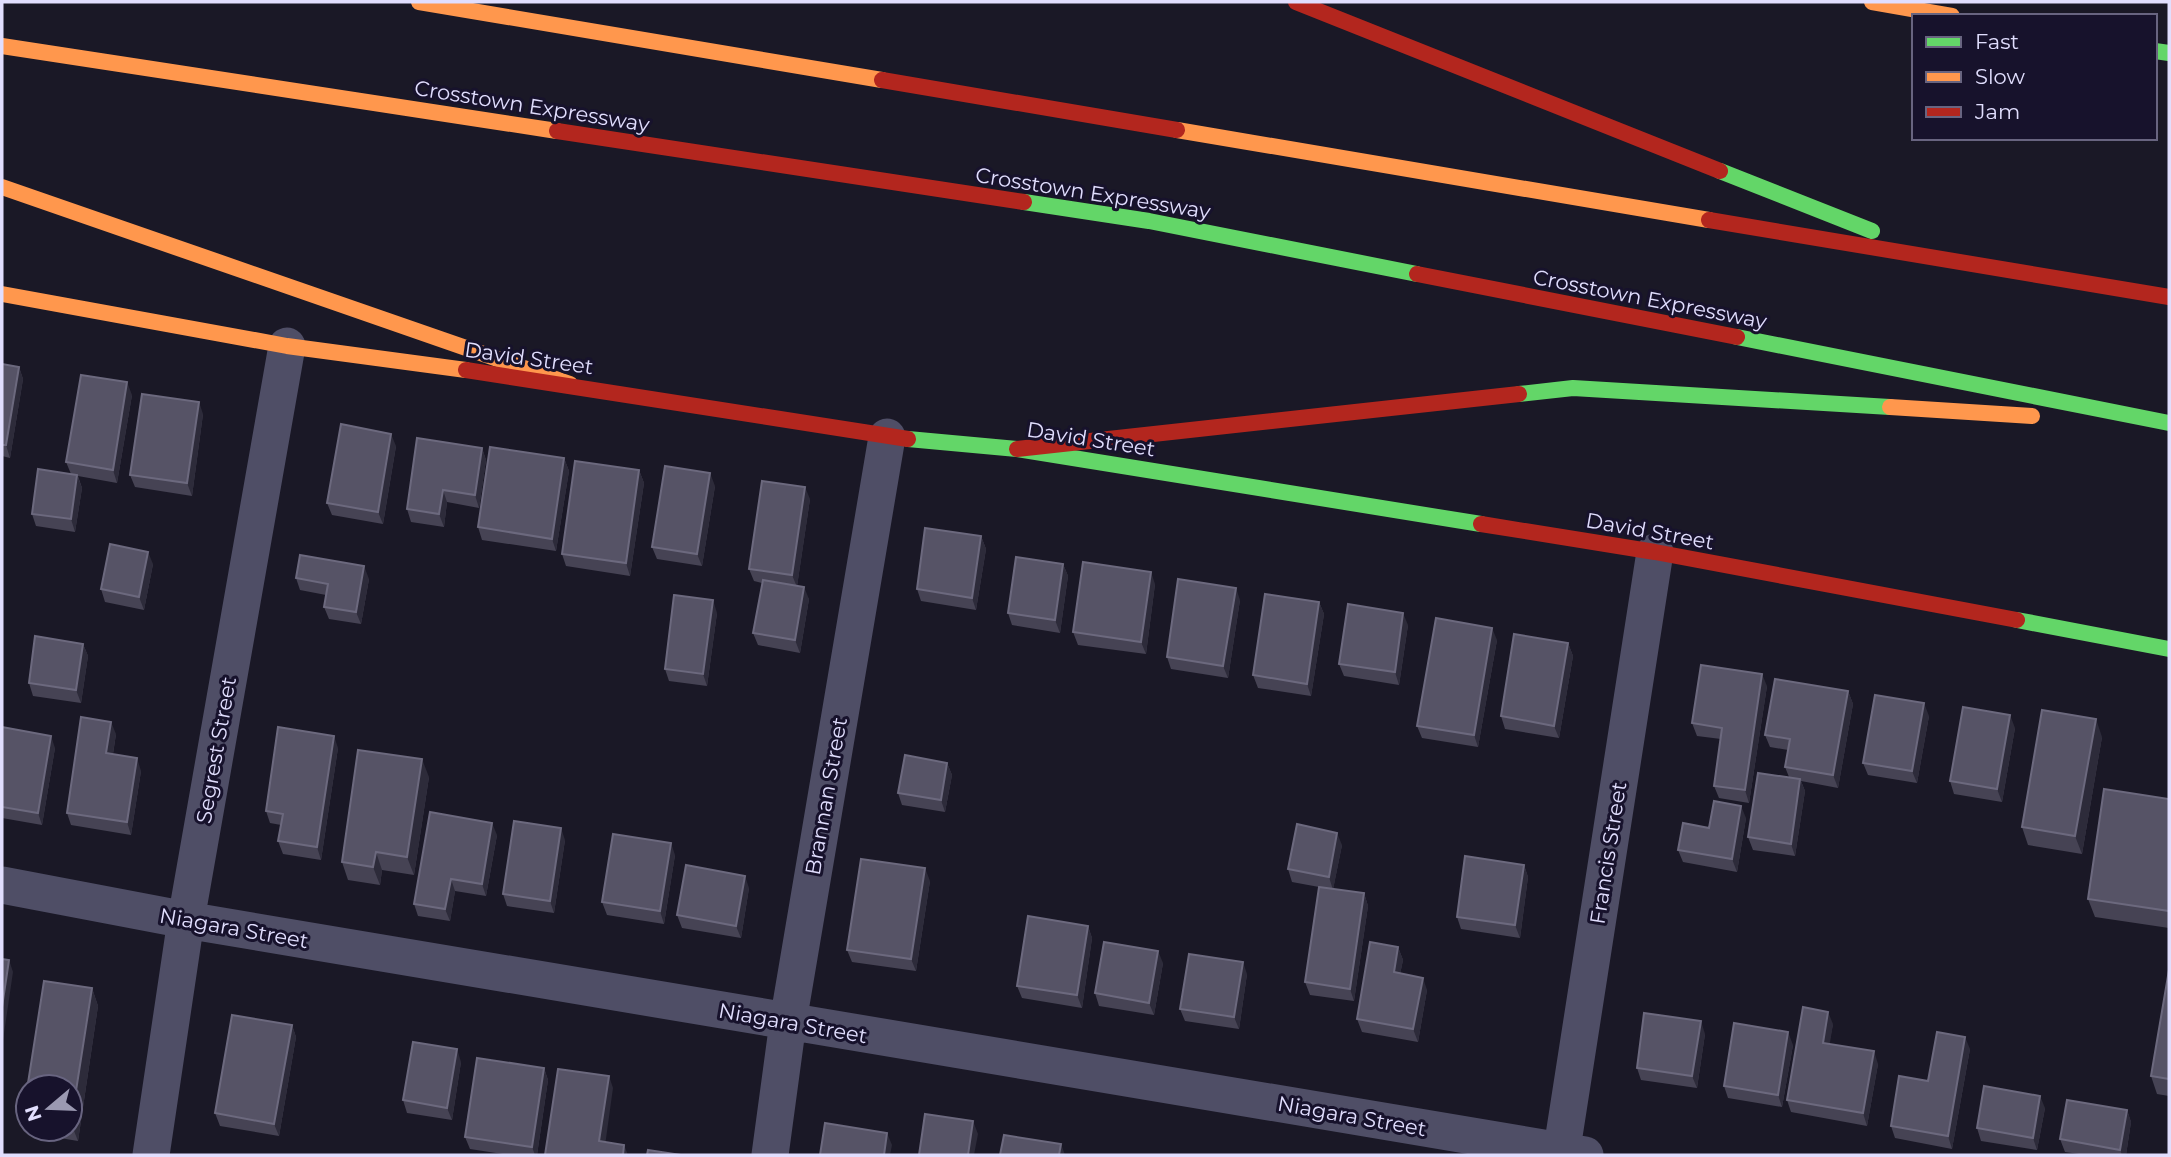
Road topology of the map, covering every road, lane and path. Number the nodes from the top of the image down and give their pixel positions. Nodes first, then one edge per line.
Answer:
1 (419, 2) edge
2 (1296, 2) edge
3 (1872, 2) edge
4 (1941, 14) edge
5 (2, 46) edge
6 (2, 187) edge
7 (1942, 259) junction
8 (2, 294) edge
9 (2169, 296) edge
10 (287, 345) junction
11 (570, 384) junction
12 (2169, 424) edge
13 (887, 437) junction
14 (1017, 449) junction
15 (1655, 552) junction
16 (2169, 649) edge
17 (2, 885) edge
18 (186, 920) junction
19 (788, 1022) junction
20 (1570, 1154) edge
21 (151, 1155) edge
22 (770, 1155) edge

1 - 7 main road
2 - 7 main road
3 - 4 main road
5 - 12 main road, Crosstown Expressway
6 - 11 main road
7 - 9 main road
8 - 10 main road, David Street
10 - 11 main road, David Street
10 - 18 street, Segrest Street
11 - 13 main road, David Street
12 - 14 main road
13 - 14 main road, David Street
13 - 19 street, Brannan Street
14 - 15 main road, David Street
15 - 16 main road, David Street
15 - 20 street, Francis Street
17 - 18 street, Niagara Street
18 - 19 street, Niagara Street
18 - 21 street, Segrest Street
19 - 20 street, Niagara Street
19 - 22 street, Brannan Street

